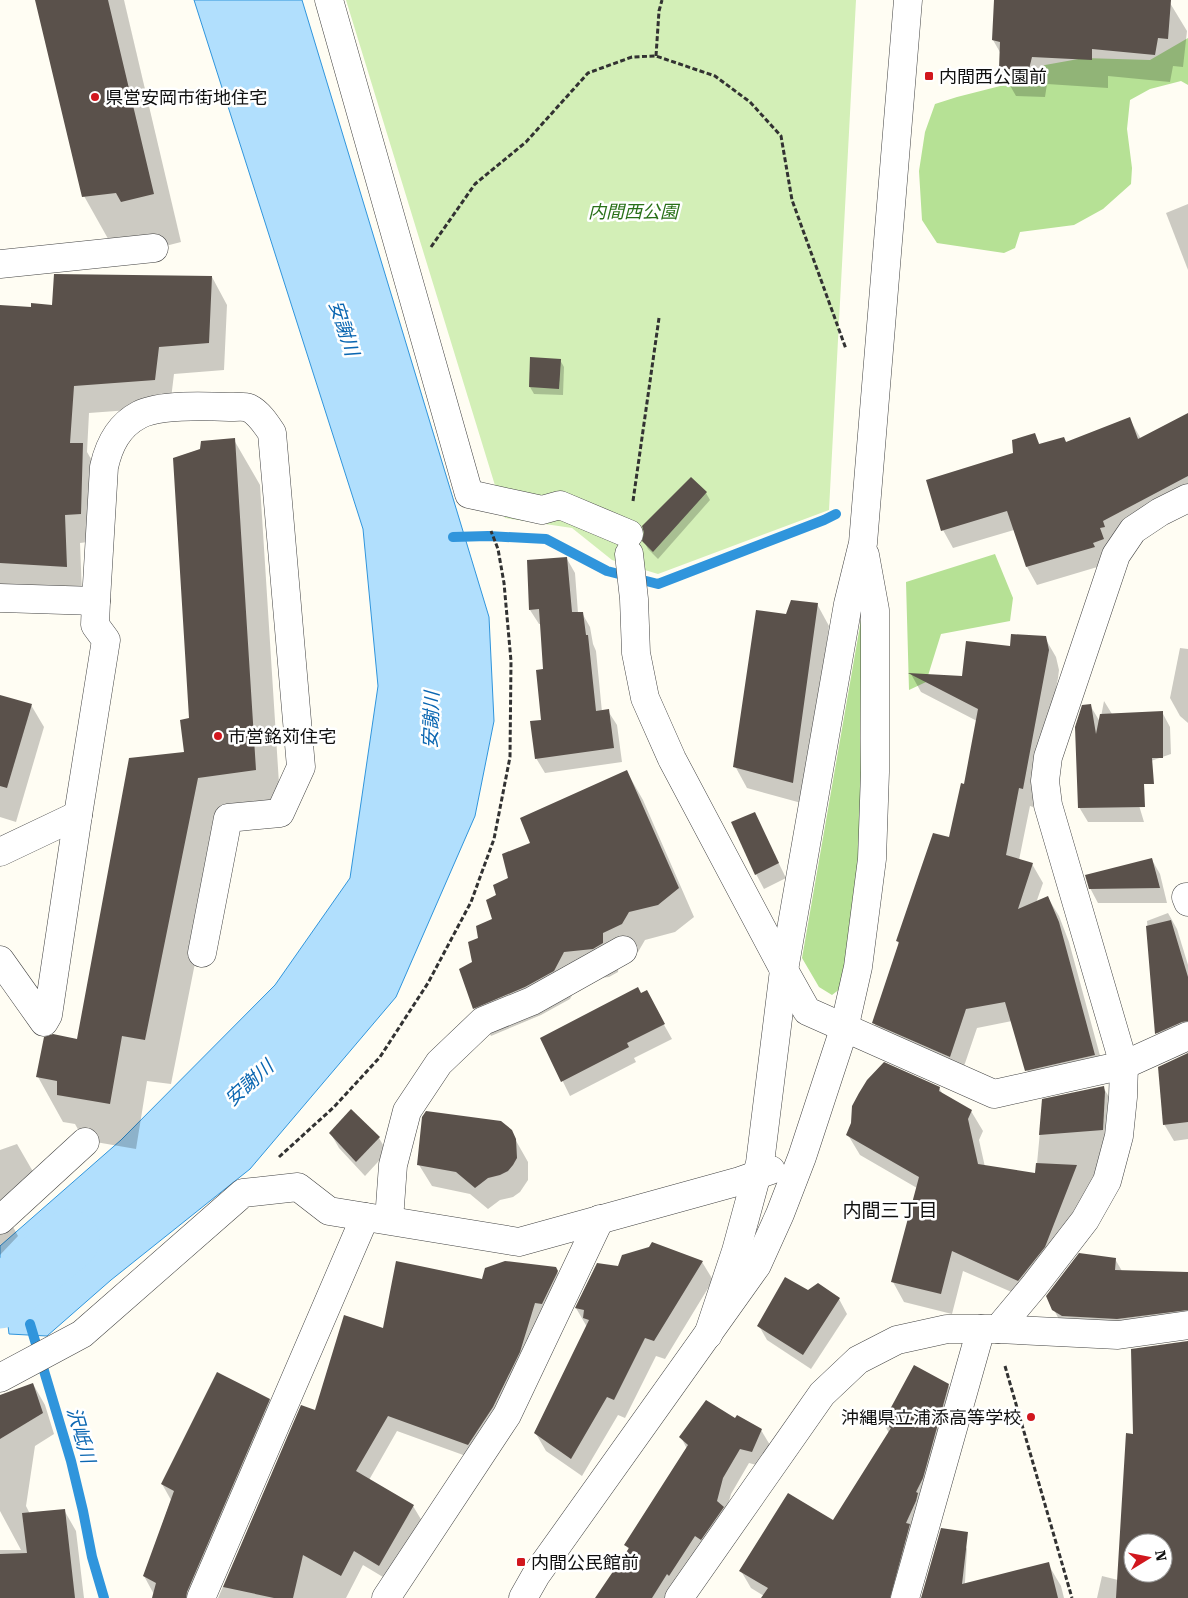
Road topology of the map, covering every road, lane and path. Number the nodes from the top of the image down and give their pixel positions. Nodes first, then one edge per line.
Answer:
1 (329, 0) edge
2 (662, 0) edge
3 (908, 0) edge
4 (656, 56) junction
5 (154, 248) dead end
6 (0, 264) edge
7 (408, 280) junction
8 (659, 318) dead end
9 (847, 352) dead end
10 (1188, 498) edge
11 (490, 527) dead end
12 (629, 544) junction
13 (863, 544) junction
14 (0, 598) edge
15 (96, 601) junction
16 (78, 815) junction
17 (0, 852) edge
18 (623, 950) dead end
19 (202, 953) dead end
20 (0, 960) edge
21 (784, 970) junction
22 (844, 1029) junction
23 (1188, 1036) edge
24 (1124, 1065) junction
25 (85, 1142) dead end
26 (802, 1157) junction
27 (278, 1158) dead end
28 (756, 1176) junction
29 (377, 1218) junction
30 (600, 1219) junction
31 (0, 1220) edge
32 (1188, 1325) edge
33 (990, 1329) junction
34 (708, 1335) junction
35 (1006, 1370) dead end
36 (10, 1373) edge
37 (201, 1598) edge
38 (386, 1598) edge
39 (523, 1598) edge
40 (679, 1598) edge
41 (905, 1598) edge
42 (1072, 1598) edge

1 - 7 street
2 - 4 path
3 - 13 street
4 - 7 path
4 - 9 path
5 - 6 street
7 - 12 street
8 - 12 path
10 - 24 street
11 - 27 path
12 - 21 street
13 - 21 street
13 - 22 street
14 - 15 street
15 - 16 street
15 - 19 street
16 - 17 street
16 - 20 street
18 - 29 street
21 - 22 street
21 - 28 street
22 - 24 street
22 - 26 street
23 - 24 street
24 - 33 street
25 - 31 street
26 - 28 street
26 - 34 street
28 - 30 street
28 - 34 street
29 - 30 street
29 - 36 street
29 - 37 street
30 - 38 street
32 - 33 street
33 - 40 street
33 - 41 street
34 - 39 street
35 - 42 path

